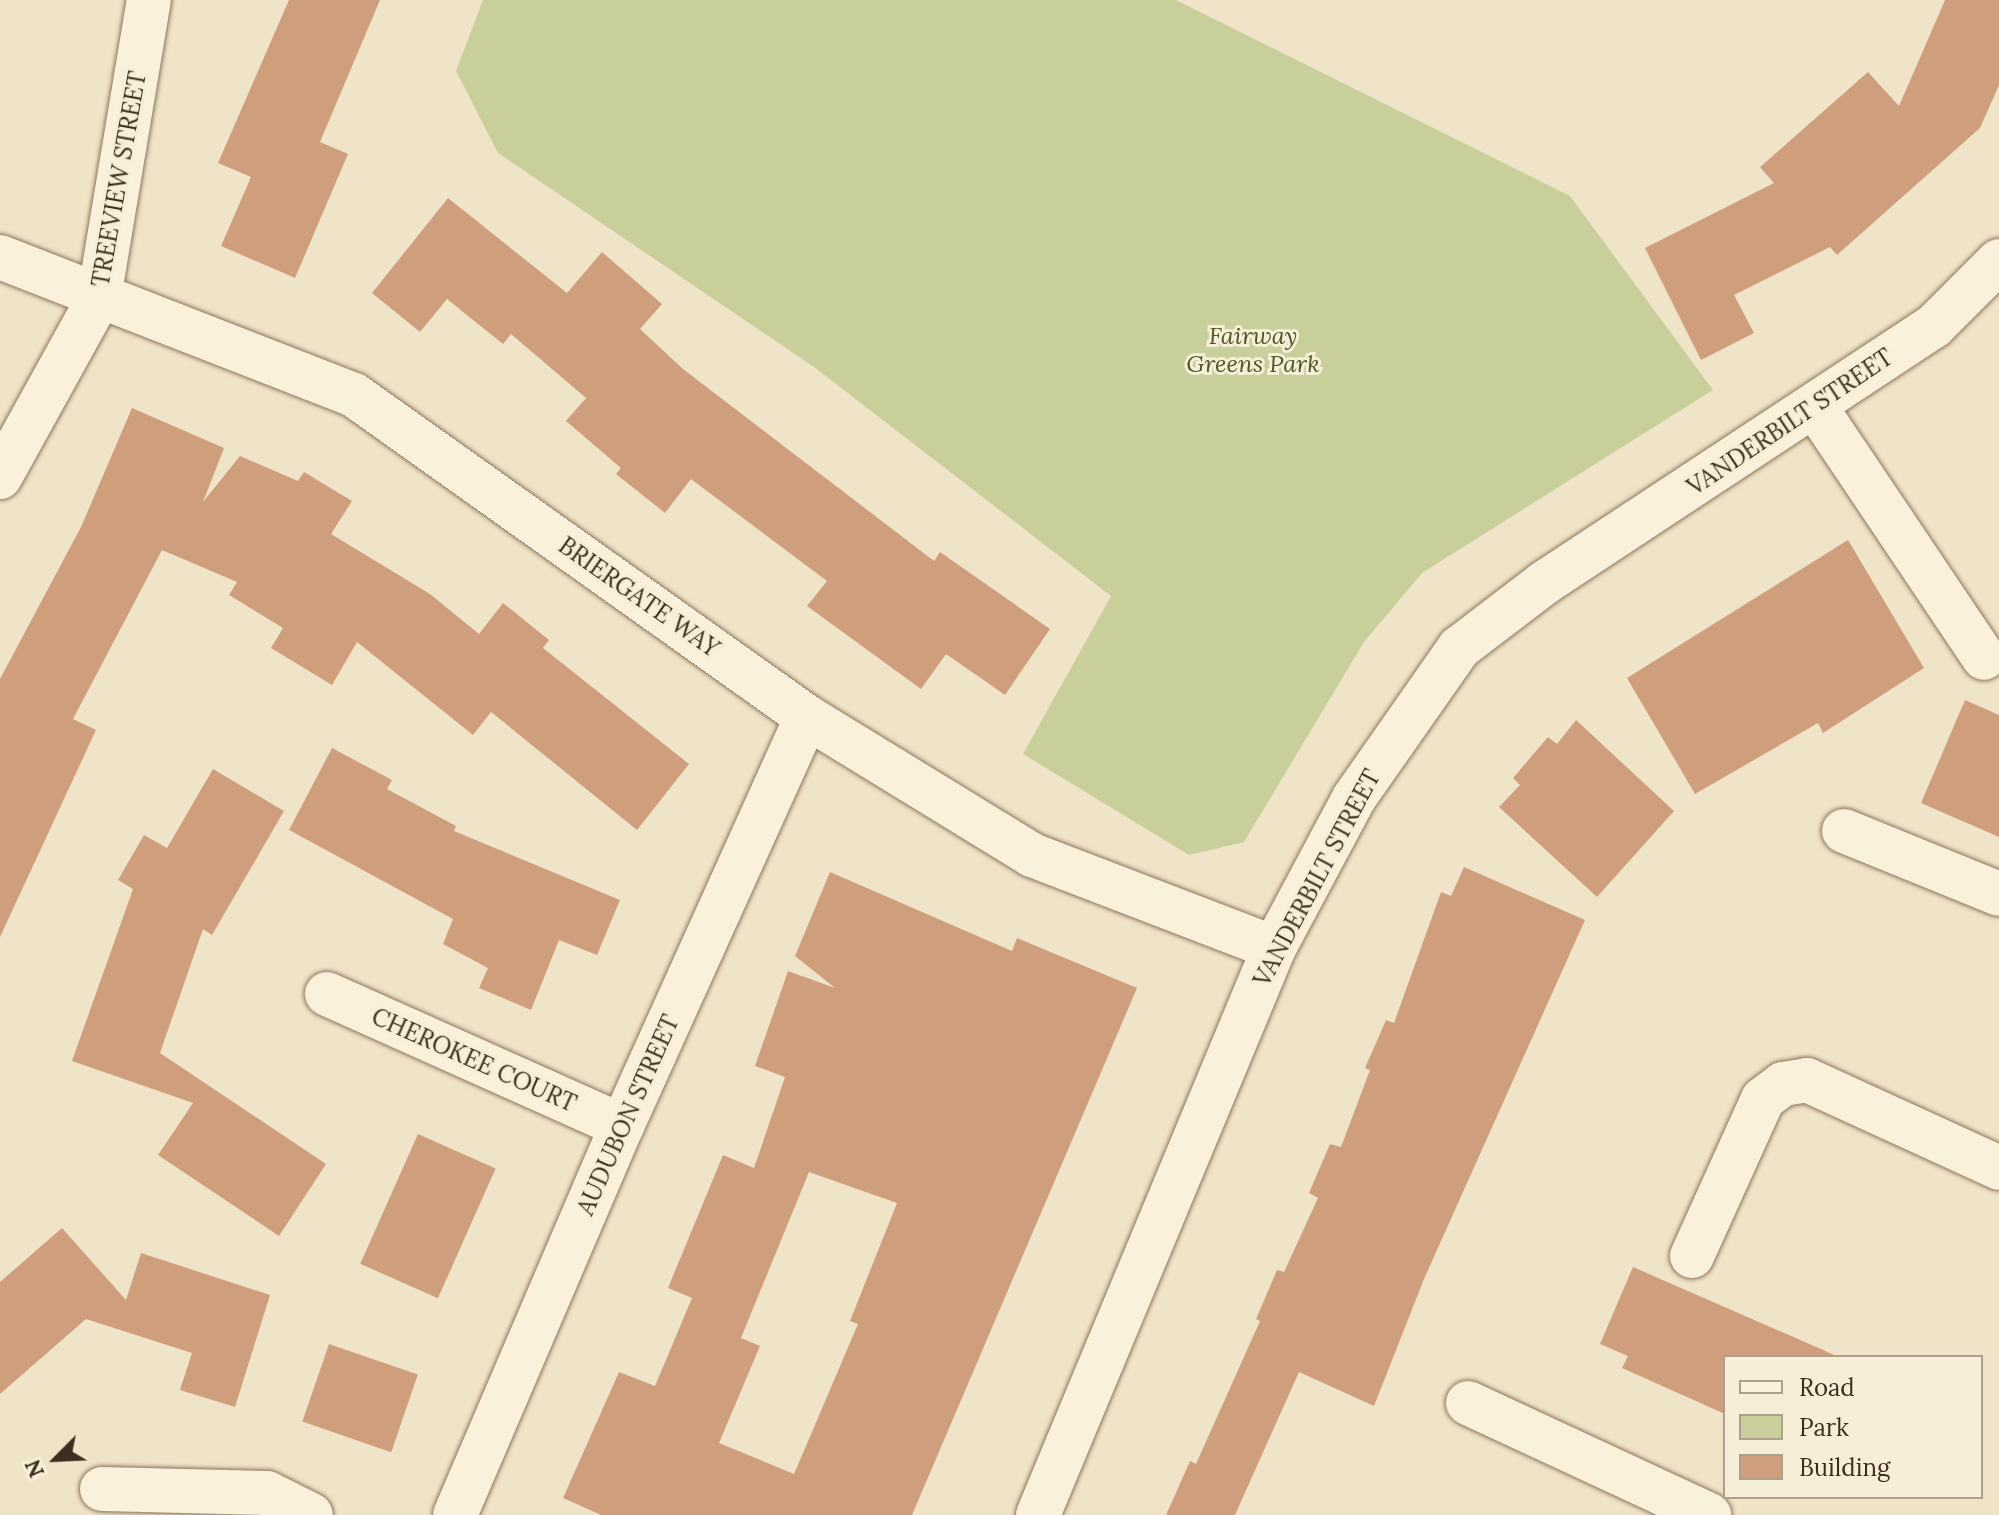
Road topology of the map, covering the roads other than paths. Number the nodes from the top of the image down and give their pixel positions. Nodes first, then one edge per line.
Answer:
1 (149, 0) edge
2 (0, 257) edge
3 (1999, 261) edge
4 (99, 298) junction
5 (1816, 408) junction
6 (0, 477) edge
7 (1984, 658) dead end
8 (807, 717) junction
9 (1844, 831) dead end
10 (1999, 894) edge
11 (1274, 948) junction
12 (327, 994) dead end
13 (622, 1126) junction
14 (1999, 1168) edge
15 (1692, 1256) dead end
16 (1468, 1403) dead end
17 (102, 1489) dead end
18 (311, 1515) edge
19 (455, 1515) edge
20 (1038, 1515) edge
21 (1709, 1515) edge

1 - 4 street, TREEVIEW STREET
2 - 4 street, BRIERGATE WAY
3 - 5 street, VANDERBILT STREET
4 - 6 street, TREEVIEW STREET
4 - 8 street, BRIERGATE WAY
5 - 7 street
5 - 11 street, VANDERBILT STREET
8 - 11 street, BRIERGATE WAY
8 - 13 street, AUDUBON STREET
9 - 10 street
11 - 20 street, VANDERBILT STREET
12 - 13 street, CHEROKEE COURT
13 - 19 street, AUDUBON STREET
14 - 15 street
16 - 21 street
17 - 18 street

